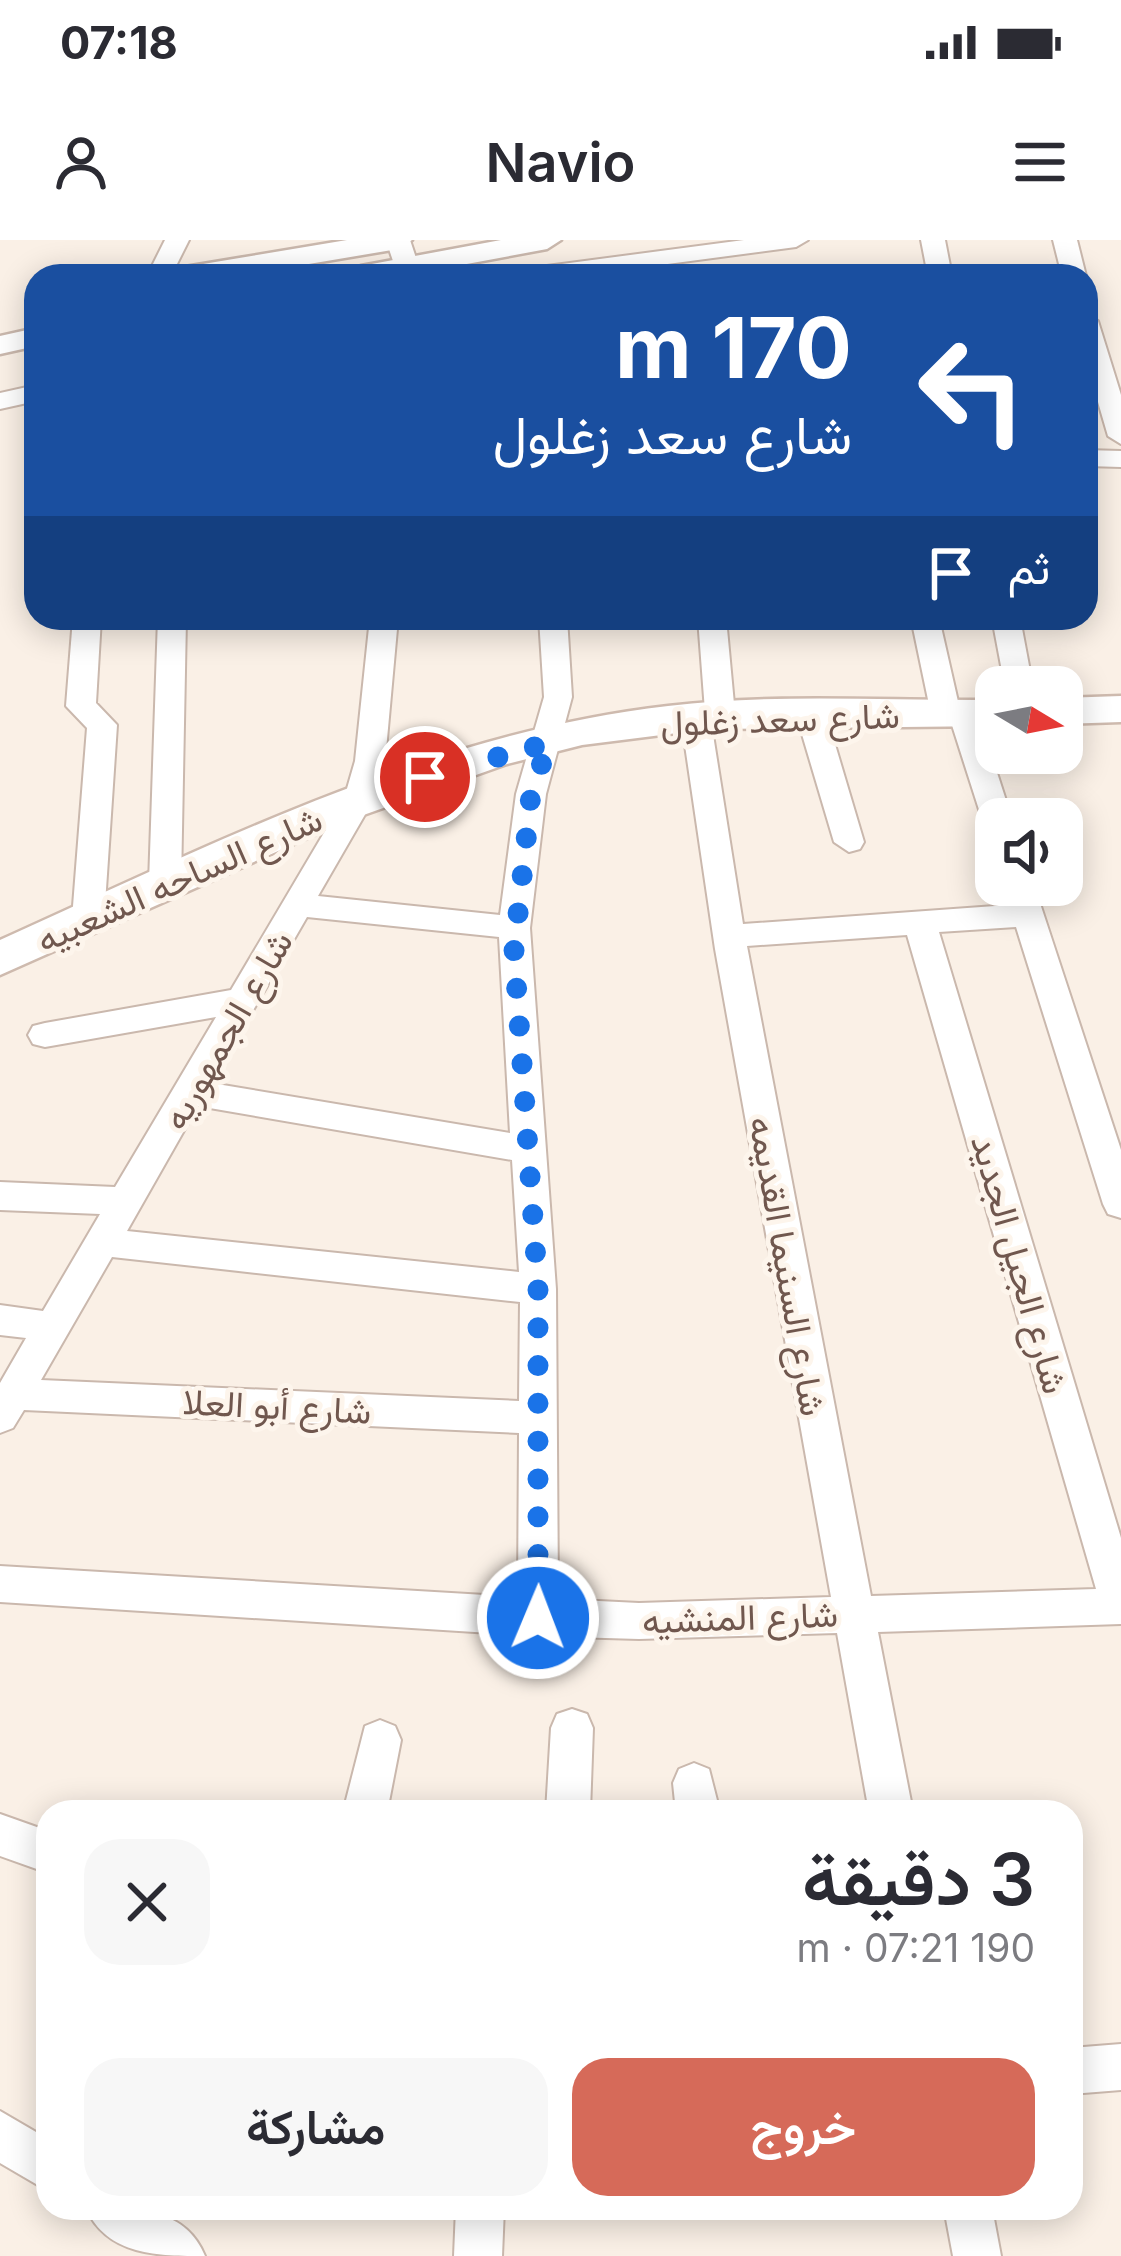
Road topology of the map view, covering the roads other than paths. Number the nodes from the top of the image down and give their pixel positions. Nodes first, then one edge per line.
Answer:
1 (547, 240) edge
2 (796, 240) edge
3 (496, 244) edge
4 (751, 246) junction
5 (397, 251) edge
6 (286, 264) edge
7 (617, 264) edge
8 (755, 264) edge
9 (1098, 360) edge
10 (1121, 436) edge
11 (86, 630) edge
12 (172, 630) edge
13 (383, 630) edge
14 (554, 630) edge
15 (712, 630) edge
16 (930, 630) edge
17 (1008, 630) edge
18 (1015, 666) edge
19 (1121, 709) edge
20 (1083, 710) edge
21 (811, 714) junction
22 (968, 714) edge
23 (708, 716) junction
24 (549, 743) junction
25 (991, 798) edge
26 (358, 799) junction
27 (850, 842) dead end
28 (165, 883) junction
29 (300, 905) junction
30 (995, 906) edge
31 (1025, 906) edge
32 (88, 919) junction
33 (920, 922) junction
34 (514, 928) junction
35 (729, 936) junction
36 (0, 958) edge
37 (243, 1000) junction
38 (46, 1035) dead end
39 (190, 1092) junction
40 (530, 1150) junction
41 (0, 1196) edge
42 (128, 1201) junction
43 (1121, 1204) edge
44 (102, 1242) junction
45 (538, 1288) junction
46 (0, 1320) edge
47 (52, 1327) junction
48 (7, 1405) edge
49 (541, 1418) junction
50 (0, 1584) edge
51 (1121, 1606) edge
52 (851, 1614) junction
53 (538, 1618) junction
54 (572, 1728) dead end
55 (380, 1740) dead end
56 (367, 1800) edge
57 (569, 1800) edge
58 (889, 1800) edge
59 (0, 1835) edge
60 (36, 1848) edge
61 (1121, 2068) edge
62 (1083, 2070) edge
63 (0, 2135) edge
64 (36, 2159) edge
65 (128, 2220) edge
66 (480, 2220) edge
67 (970, 2220) edge
68 (182, 2256) edge
69 (478, 2256) edge
70 (977, 2256) edge

1 - 3 street
2 - 4 street
3 - 5 street
4 - 7 street
4 - 8 street
5 - 6 street
9 - 10 street
11 - 32 street
12 - 28 street
13 - 26 street, شارع الجمهوريه
14 - 24 street
15 - 23 street, شارع السنيما القديمه
16 - 22 street
17 - 18 street
19 - 20 main road
21 - 22 main road, شارع سعد زغلول
21 - 23 main road, شارع سعد زغلول
21 - 27 street
22 - 25 street
23 - 24 main road, شارع سعد زغلول
23 - 35 street, شارع السنيما القديمه
24 - 26 main road, شارع سعد زغلول
24 - 34 street
26 - 28 main road, شارع الساحه الشعبيه
26 - 29 street, شارع الجمهوريه
28 - 32 main road, شارع الساحه الشعبيه
29 - 34 street
29 - 37 street, شارع الجمهوريه
30 - 33 street
31 - 43 street
32 - 36 main road, شارع الساحه الشعبيه
33 - 35 street
33 - 51 street, شارع الجيل الجديد
34 - 40 street
35 - 52 street, شارع السنيما القديمه
37 - 38 street
37 - 39 street, شارع الجمهوريه
39 - 40 street
39 - 42 street, شارع الجمهوريه
40 - 45 street
41 - 42 street
42 - 44 street, شارع الجمهوريه
44 - 45 street
44 - 47 street, شارع الجمهوريه
45 - 49 street
46 - 47 street
47 - 48 street, شارع الجمهوريه
48 - 49 street, شارع أبو العلا
49 - 53 street
50 - 53 street, شارع المنشيه
51 - 52 street, شارع المنشيه
52 - 53 street, شارع المنشيه
52 - 58 street, شارع السنيما القديمه
54 - 57 street
55 - 56 street
59 - 60 street
61 - 62 street
63 - 64 street
65 - 68 street
66 - 69 street
67 - 70 street

